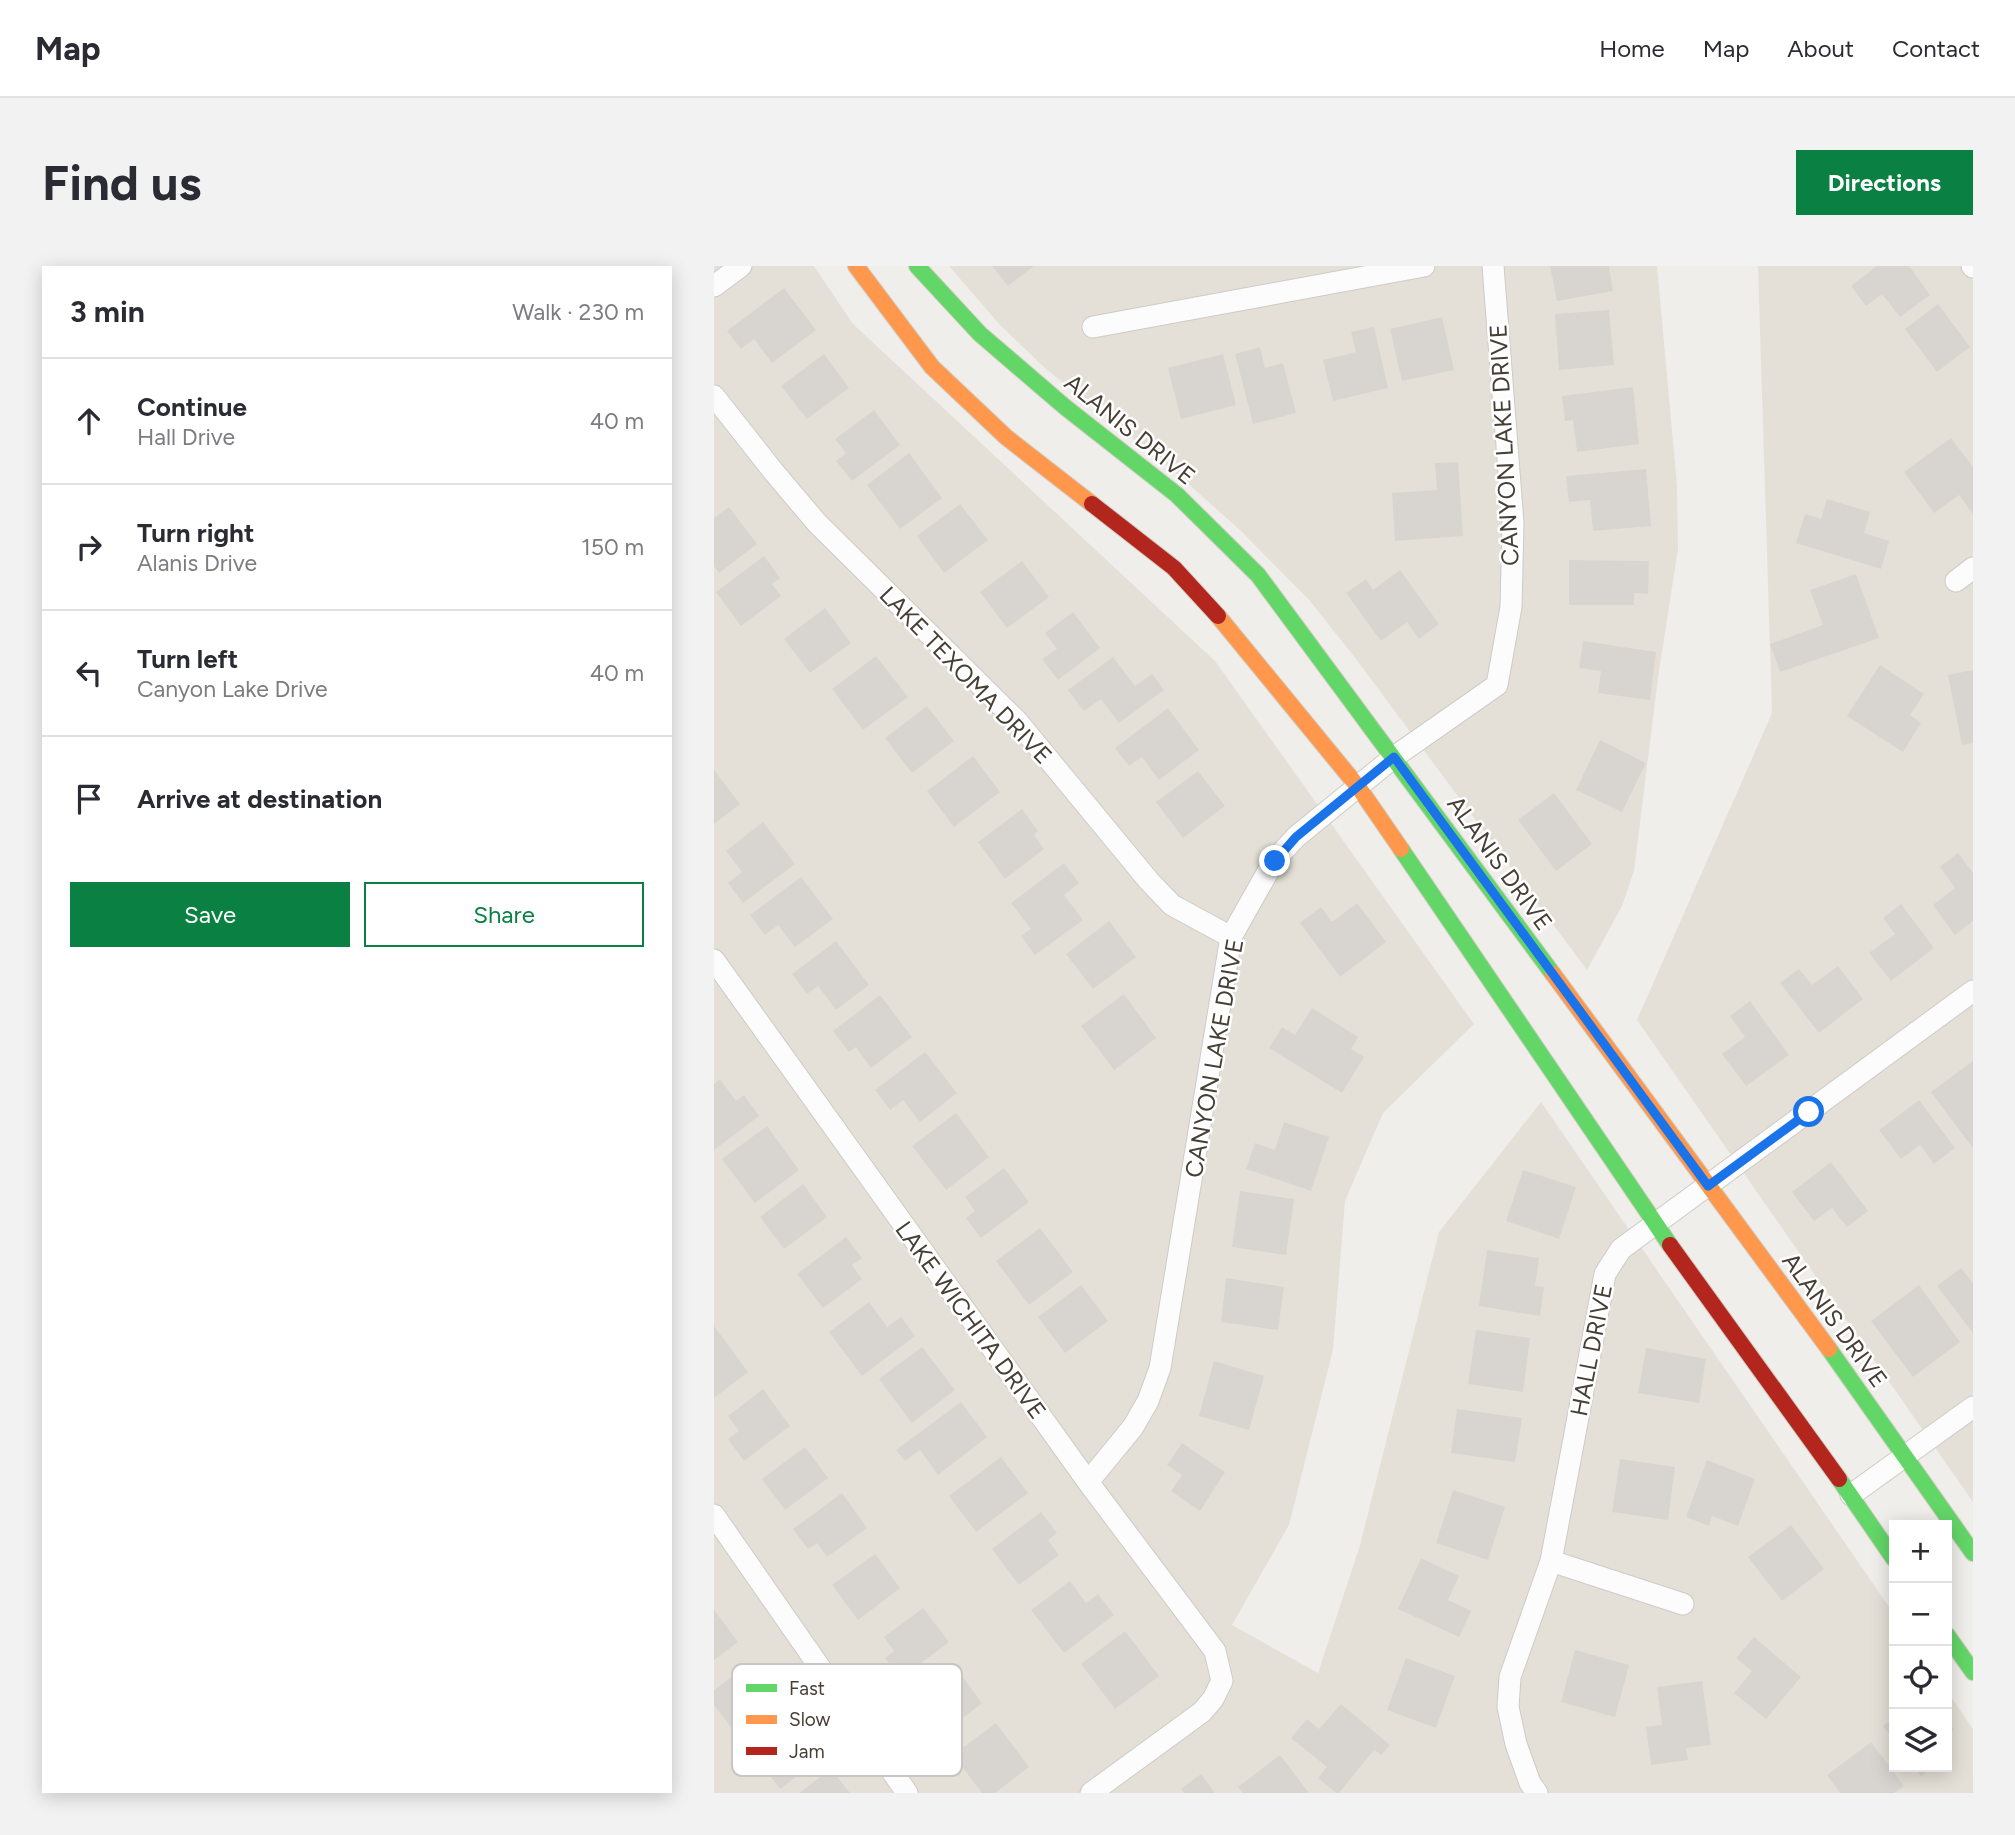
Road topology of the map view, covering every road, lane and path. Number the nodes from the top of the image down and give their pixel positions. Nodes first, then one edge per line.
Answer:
1 (741, 266) edge
2 (856, 266) edge
3 (917, 266) edge
4 (1424, 266) edge
5 (1493, 266) edge
6 (714, 286) edge
7 (1093, 327) dead end
8 (714, 396) edge
9 (1394, 757) junction
10 (1359, 788) junction
11 (1231, 937) junction
12 (714, 960) edge
13 (1973, 991) edge
14 (1708, 1186) junction
15 (1655, 1225) junction
16 (1973, 1407) edge
17 (1905, 1456) junction
18 (1087, 1482) junction
19 (1851, 1495) junction
20 (714, 1515) edge
21 (1889, 1552) edge
22 (1973, 1553) edge
23 (1551, 1561) junction
24 (1683, 1604) dead end
25 (1952, 1643) edge
26 (817, 1664) edge
27 (1973, 1672) edge
28 (895, 1776) edge
29 (907, 1793) edge
30 (1091, 1793) edge
31 (1537, 1793) edge

1 - 6 street
2 - 10 main road
3 - 9 main road, ALANIS DRIVE
4 - 7 street
5 - 9 street, CANYON LAKE DRIVE
8 - 11 street, LAKE TEXOMA DRIVE
9 - 10 street, CANYON LAKE DRIVE
9 - 14 main road, ALANIS DRIVE
10 - 11 street, CANYON LAKE DRIVE
10 - 15 main road
11 - 18 street, CANYON LAKE DRIVE
12 - 18 street, LAKE WICHITA DRIVE
13 - 14 street, HALL DRIVE
14 - 15 street, HALL DRIVE
14 - 17 main road, ALANIS DRIVE
15 - 19 main road
15 - 23 street, HALL DRIVE
16 - 17 street
17 - 19 street
17 - 22 main road, ALANIS DRIVE
18 - 30 street, LAKE WICHITA DRIVE
19 - 21 main road
20 - 26 street
23 - 24 street
23 - 31 street, HALL DRIVE
25 - 27 main road
28 - 29 street

